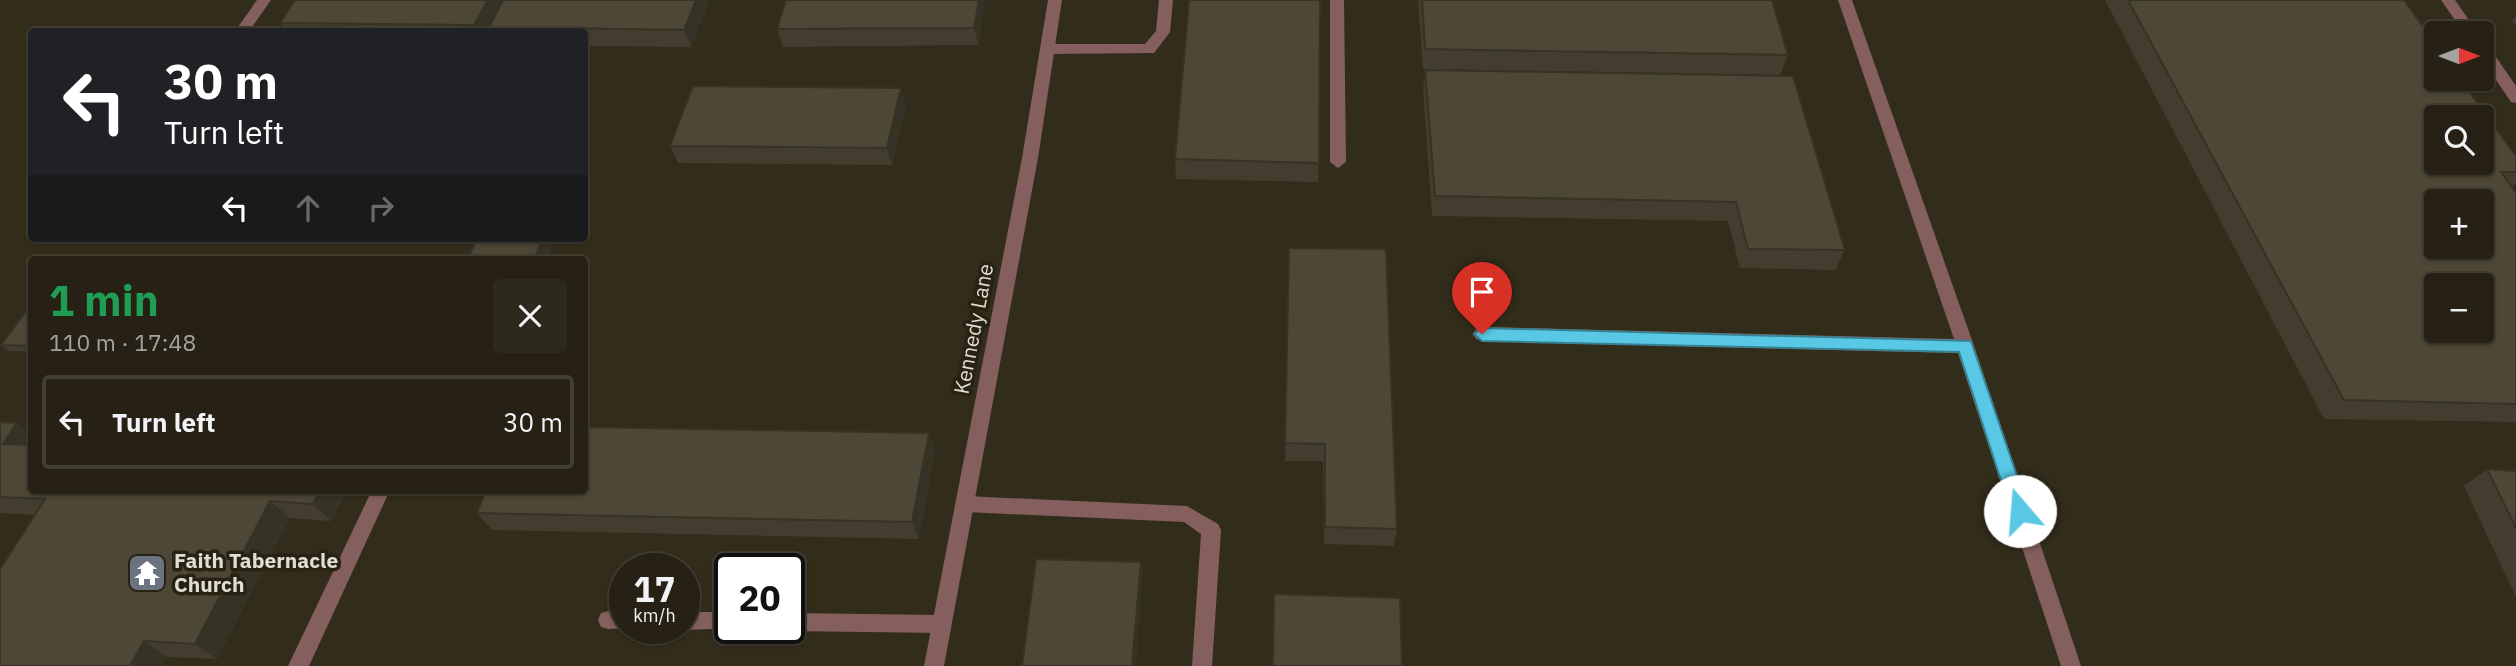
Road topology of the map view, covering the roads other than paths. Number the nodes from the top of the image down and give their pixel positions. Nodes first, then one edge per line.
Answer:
1 (264, 0) edge
2 (1055, 0) edge
3 (1166, 0) edge
4 (1337, 0) edge
5 (1845, 0) edge
6 (2448, 0) edge
7 (2463, 21) edge
8 (245, 27) dead end
9 (1048, 50) junction
10 (2494, 65) edge
11 (2516, 97) edge
12 (1338, 162) dead end
13 (1482, 334) dead end
14 (1965, 346) junction
15 (379, 494) edge
16 (965, 503) junction
17 (805, 622) edge
18 (941, 624) junction
19 (298, 666) edge
20 (934, 666) edge
21 (1202, 666) edge
22 (2071, 666) edge

1 - 8 street
2 - 9 street, Kennedy Lane
3 - 9 street
4 - 12 street
5 - 14 street
6 - 7 street
9 - 16 street, Kennedy Lane
10 - 11 street
13 - 14 street
14 - 22 street
15 - 19 street
16 - 18 street, Kennedy Lane
16 - 21 street
17 - 18 street
18 - 20 street, Kennedy Lane

